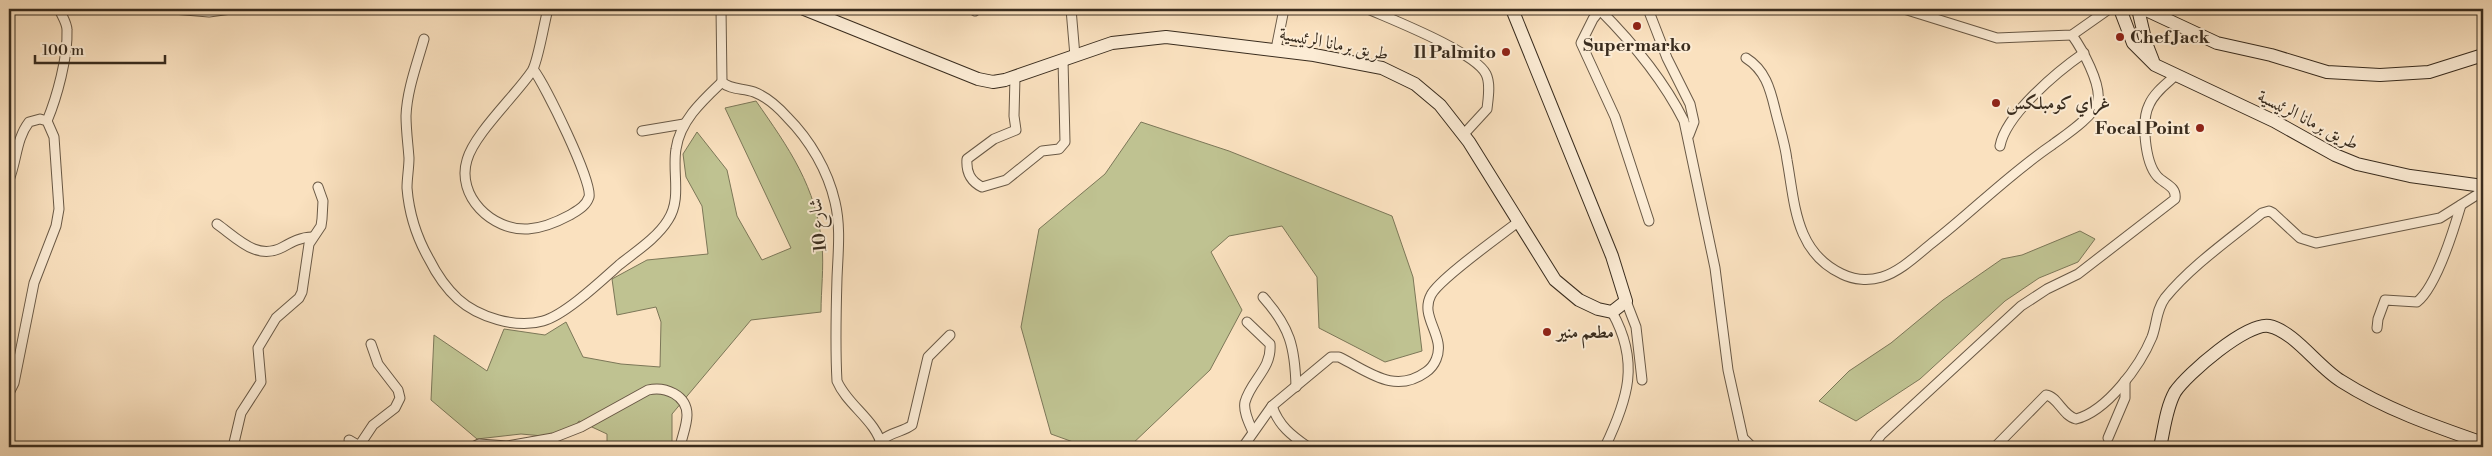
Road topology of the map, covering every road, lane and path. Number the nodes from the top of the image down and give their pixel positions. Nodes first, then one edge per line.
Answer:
1 (59, 9) edge
2 (173, 9) edge
3 (231, 9) edge
4 (548, 9) edge
5 (721, 9) edge
6 (804, 9) edge
7 (1071, 9) edge
8 (1284, 9) edge
9 (1368, 9) edge
10 (1512, 9) edge
11 (1600, 9) edge
12 (1648, 9) edge
13 (1904, 9) edge
14 (2109, 9) edge
15 (2122, 9) edge
16 (2136, 9) edge
17 (2144, 9) edge
18 (2162, 9) edge
19 (2178, 25) junction
20 (2072, 35) junction
21 (424, 39) dead end
22 (1276, 49) junction
23 (2084, 52) junction
24 (2483, 55) edge
25 (1069, 58) junction
26 (1746, 58) dead end
27 (2155, 65) junction
28 (533, 69) junction
29 (2176, 76) junction
30 (1015, 77) junction
31 (722, 82) junction
32 (47, 121) junction
33 (684, 124) junction
34 (642, 131) dead end
35 (1464, 134) junction
36 (1689, 135) junction
37 (2000, 146) dead end
38 (9, 180) edge
39 (2483, 186) edge
40 (318, 187) dead end
41 (2483, 191) edge
42 (2461, 205) junction
43 (1649, 221) dead end
44 (1518, 222) junction
45 (217, 224) dead end
46 (312, 237) junction
47 (1263, 297) dead end
48 (1626, 300) junction
49 (1612, 312) junction
50 (1247, 322) dead end
51 (2377, 328) dead end
52 (950, 335) dead end
53 (371, 344) dead end
54 (1642, 380) dead end
55 (2125, 381) junction
56 (1296, 387) junction
57 (9, 393) edge
58 (1272, 406) junction
59 (1253, 432) junction
60 (2108, 438) dead end
61 (349, 440) dead end
62 (2483, 443) edge
63 (881, 444) edge
64 (360, 446) edge
65 (234, 447) edge
66 (473, 447) edge
67 (680, 447) edge
68 (1243, 447) edge
69 (1308, 447) edge
70 (1605, 447) edge
71 (1752, 447) edge
72 (1872, 447) edge
73 (1995, 447) edge
74 (2160, 447) edge

1 - 32 street
2 - 3 street
4 - 28 street
5 - 31 street
6 - 30 street, طريق برمانا الرئيسية
7 - 25 street
8 - 22 street
9 - 35 street
10 - 48 street
11 - 36 street
11 - 43 street
12 - 36 street
13 - 20 street
14 - 20 street
15 - 16 street
15 - 27 street, طريق برمانا الرئيسية
16 - 27 street
17 - 19 street
18 - 19 street
19 - 24 street
20 - 23 street
21 - 33 street
22 - 25 street, طريق برمانا الرئيسية
22 - 35 street, طريق برمانا الرئيسية
23 - 26 street
23 - 37 street
25 - 30 street, طريق برمانا الرئيسية
25 - 30 street
27 - 29 street, طريق برمانا الرئيسية
28 - 28 street
29 - 39 street, طريق برمانا الرئيسية
29 - 72 street
31 - 33 street
31 - 63 street, شارع 10
32 - 38 street
32 - 57 street
33 - 34 street
35 - 44 street, طريق برمانا الرئيسية
36 - 71 street
40 - 46 street
41 - 42 street
42 - 51 street
42 - 55 street
44 - 49 street, طريق برمانا الرئيسية
44 - 56 street
45 - 46 street
46 - 65 street
47 - 56 street
48 - 49 street
48 - 54 street
49 - 70 street
50 - 59 street
52 - 63 street
53 - 64 street
55 - 60 street
55 - 73 street
56 - 58 street
58 - 59 street
58 - 69 street
59 - 68 street
61 - 64 street
62 - 74 street
66 - 67 street

